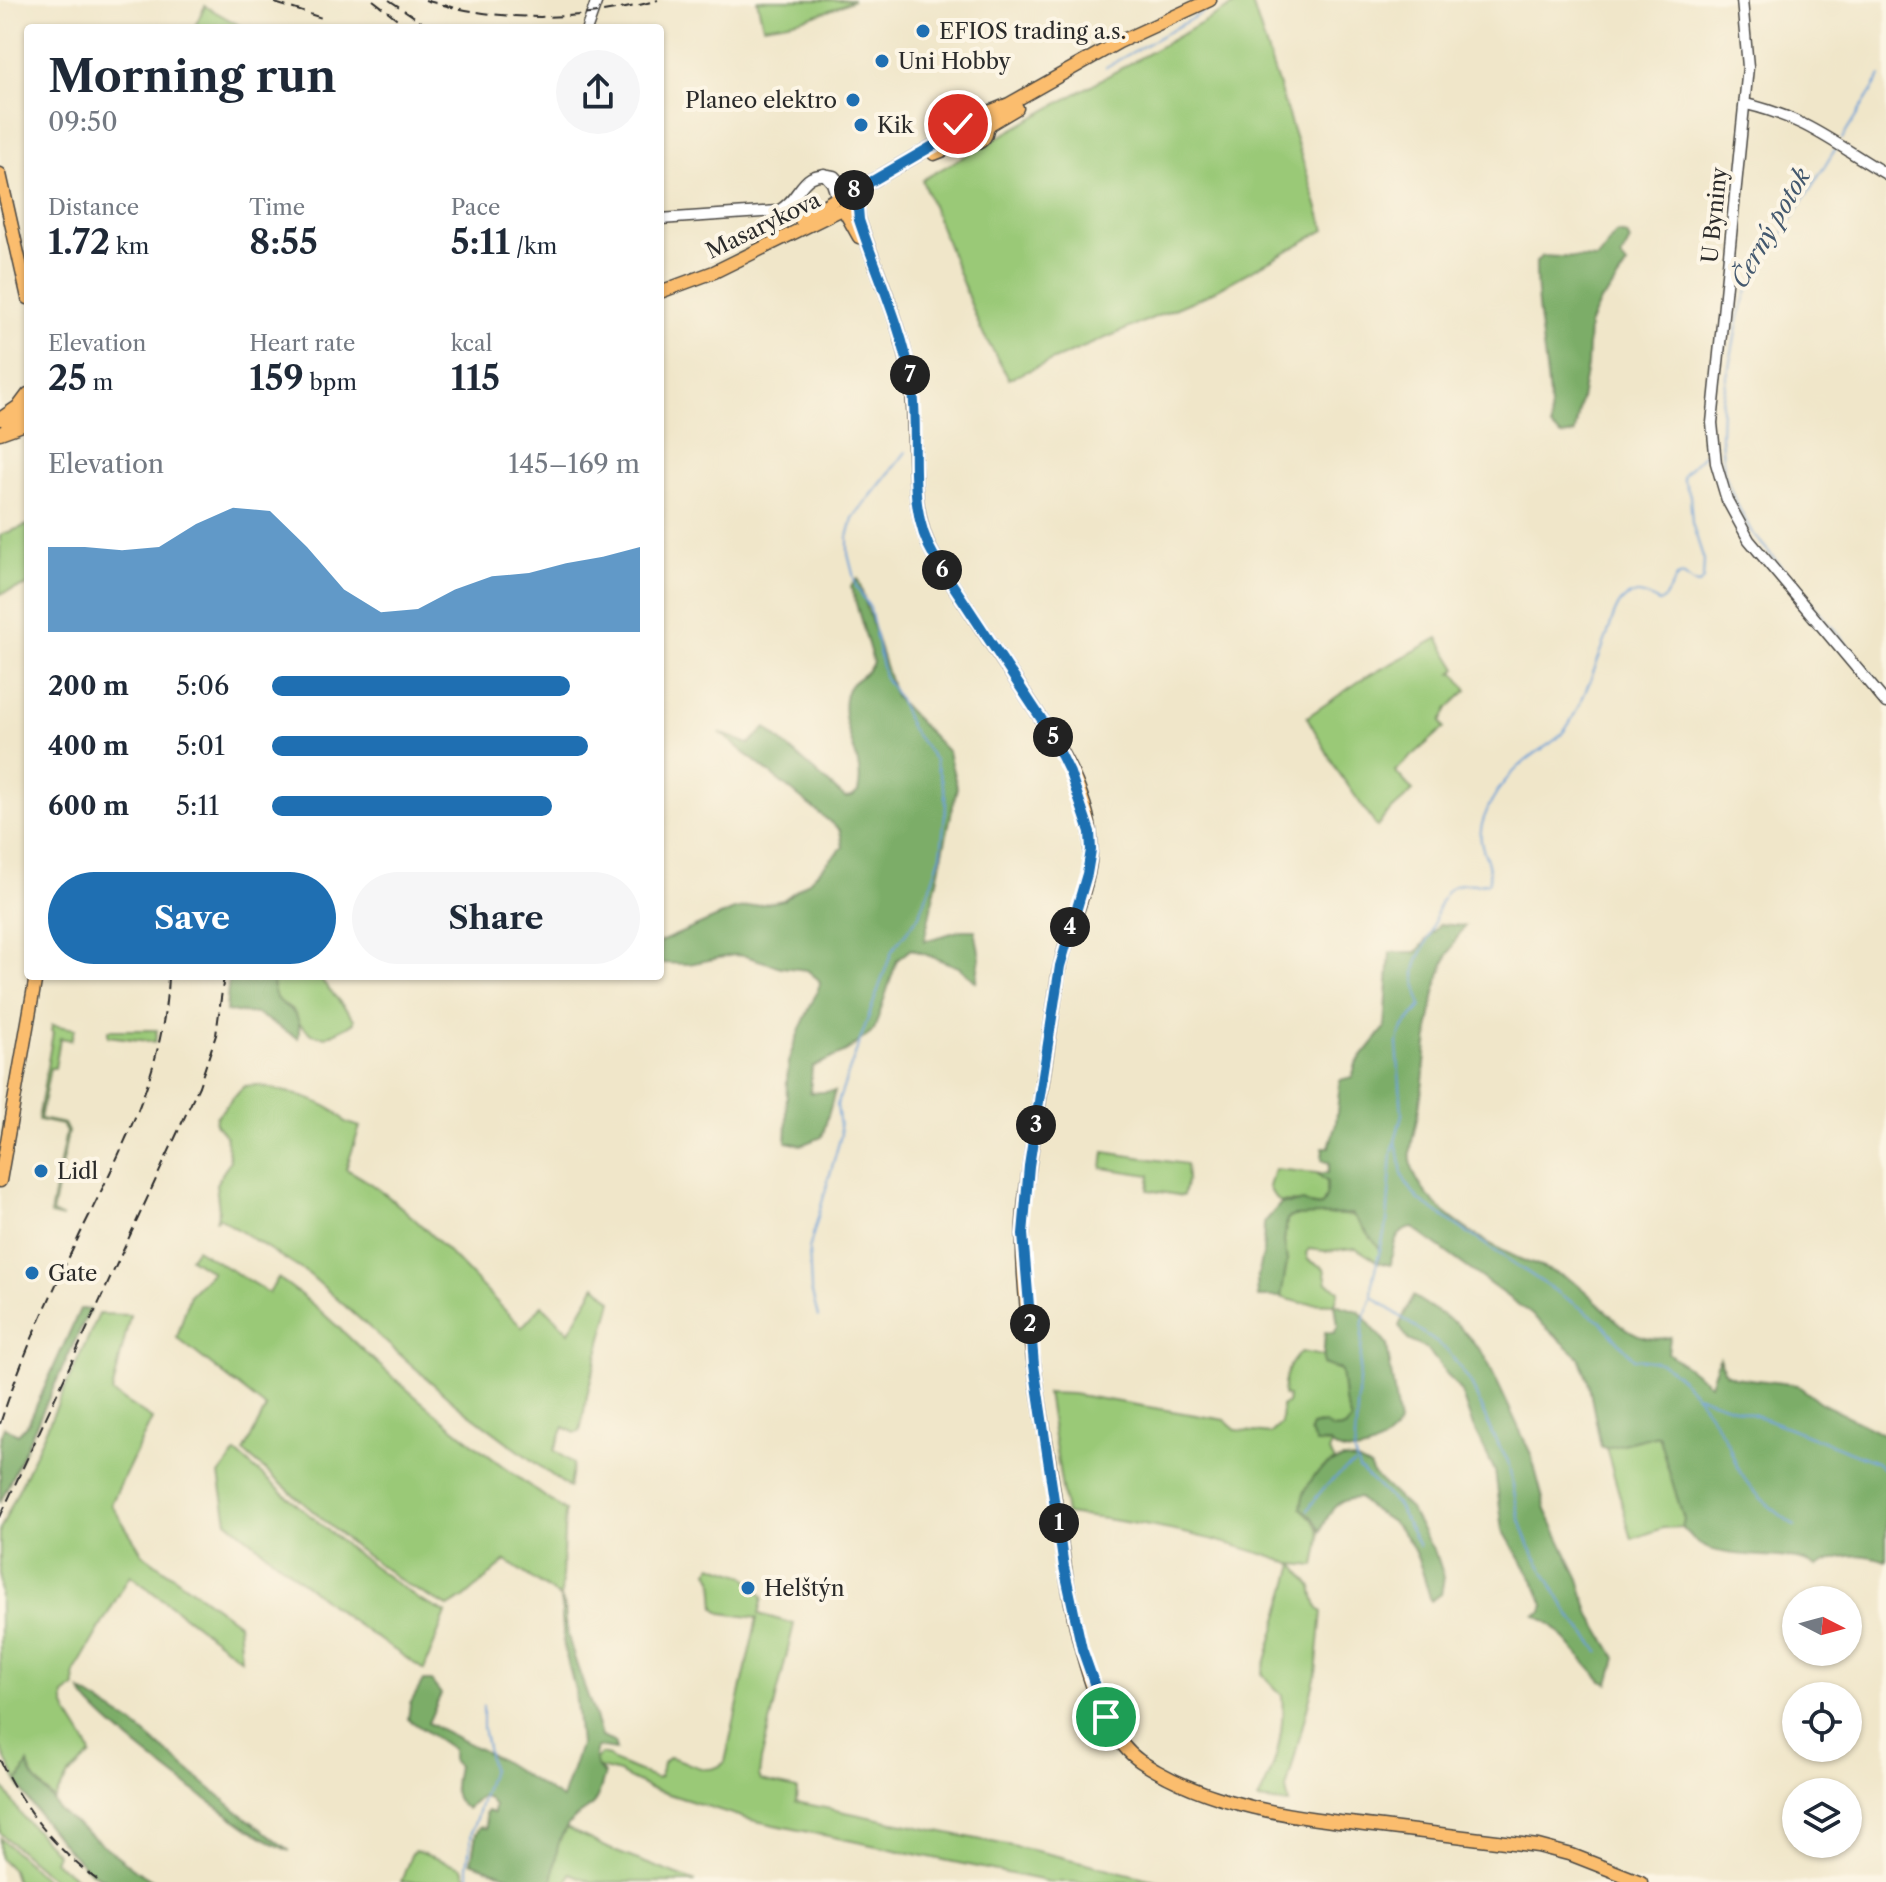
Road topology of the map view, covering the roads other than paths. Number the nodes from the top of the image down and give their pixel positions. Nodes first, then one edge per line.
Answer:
1 (597, 0) edge
2 (1210, 0) edge
3 (1742, 0) edge
4 (1179, 15) junction
5 (588, 24) edge
6 (1746, 104) junction
7 (979, 116) junction
8 (957, 127) junction
9 (986, 130) junction
10 (965, 142) junction
11 (0, 174) edge
12 (1886, 174) edge
13 (842, 199) junction
14 (857, 204) junction
15 (664, 219) edge
16 (875, 264) junction
17 (24, 280) edge
18 (665, 286) edge
19 (24, 399) edge
20 (24, 412) edge
21 (0, 422) edge
22 (24, 425) edge
23 (24, 434) edge
24 (0, 435) edge
25 (1886, 703) edge
26 (35, 980) edge
27 (0, 1181) edge
28 (1641, 1882) edge

1 - 5 street
2 - 4 main road, Masarykova
3 - 6 street, U Byniny
4 - 7 main road, Masarykova
4 - 9 main road, Masarykova
6 - 12 street
6 - 25 street, U Byniny
7 - 8 main road, Masarykova
7 - 9 main road
8 - 10 main road
8 - 13 main road, Masarykova
9 - 10 main road, Masarykova
10 - 14 main road, Masarykova
11 - 17 main road
13 - 14 main road, Masarykova
13 - 15 street
13 - 16 main road
13 - 18 main road, Masarykova
14 - 16 main road
16 - 28 main road
19 - 21 main road
20 - 21 main road
22 - 24 main road
23 - 24 main road
26 - 27 main road

